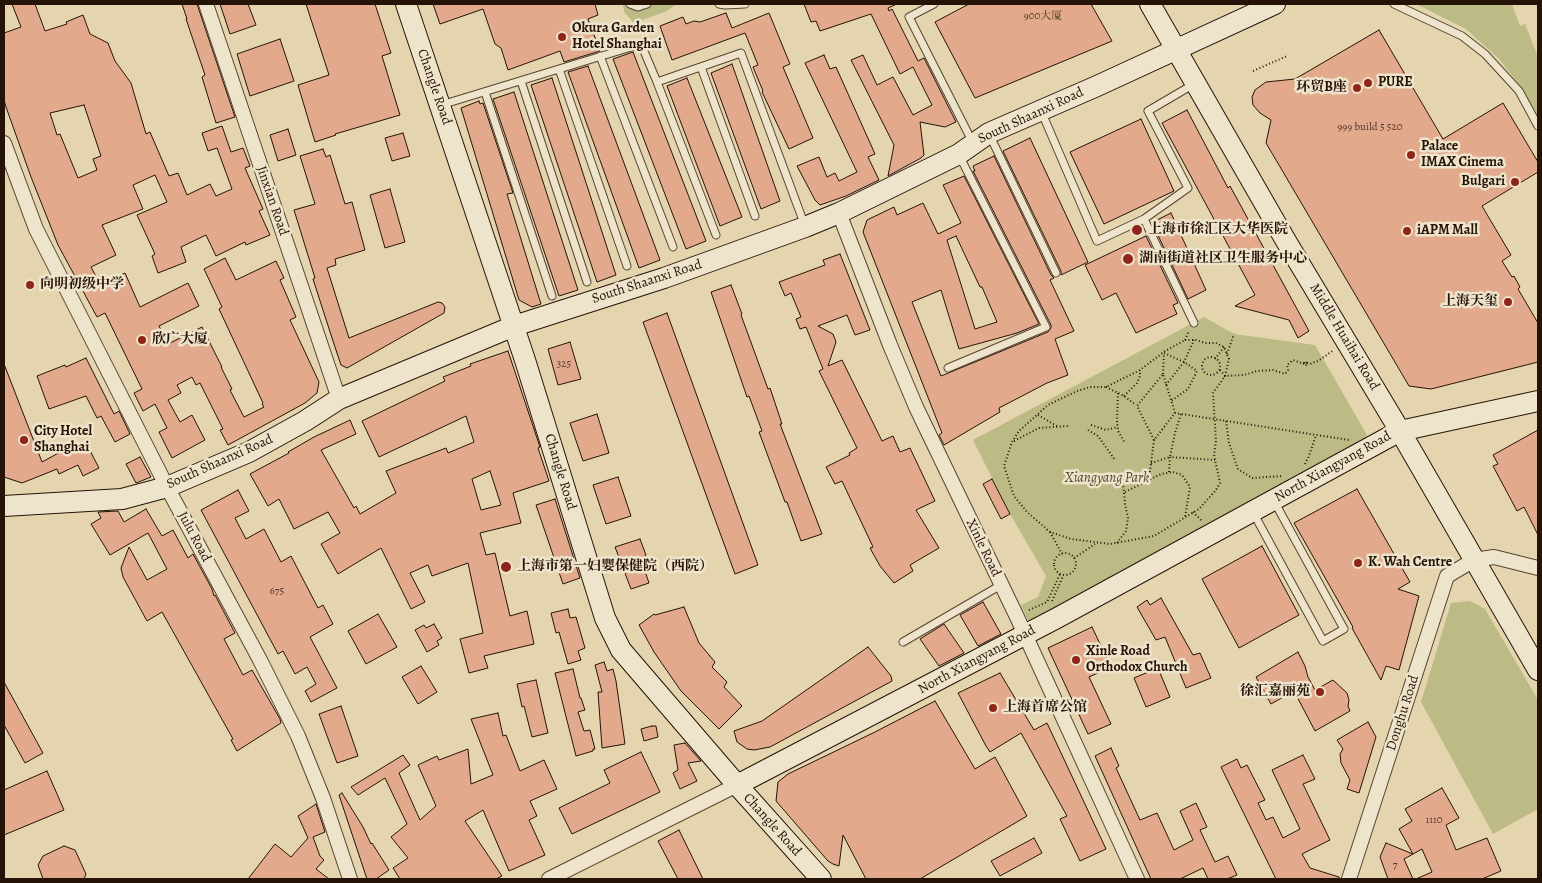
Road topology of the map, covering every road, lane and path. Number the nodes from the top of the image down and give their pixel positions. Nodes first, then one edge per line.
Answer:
1 (206, 4) edge
2 (406, 4) edge
3 (630, 4) edge
4 (647, 4) edge
5 (719, 4) edge
6 (746, 4) edge
7 (934, 4) edge
8 (1150, 4) edge
9 (1275, 4) edge
10 (1394, 4) edge
11 (1176, 49) junction
12 (600, 56) junction
13 (1287, 56) dead end
14 (701, 67) junction
15 (558, 69) junction
16 (1253, 71) dead end
17 (521, 80) junction
18 (657, 82) junction
19 (1196, 83) junction
20 (485, 92) junction
21 (440, 105) junction
22 (1041, 110) junction
23 (1538, 126) edge
24 (4, 143) edge
25 (974, 144) junction
26 (839, 213) junction
27 (755, 216) dead end
28 (1144, 219) junction
29 (805, 227) junction
30 (716, 235) dead end
31 (672, 247) dead end
32 (628, 266) dead end
33 (1056, 274) dead end
34 (587, 282) dead end
35 (552, 296) dead end
36 (1194, 323) dead end
37 (514, 326) junction
38 (1234, 334) dead end
39 (1194, 340) junction
40 (1347, 342) junction
41 (1224, 347) junction
42 (1164, 352) junction
43 (1227, 354) junction
44 (1215, 359) junction
45 (1184, 362) junction
46 (948, 368) dead end
47 (1140, 370) junction
48 (1203, 370) junction
49 (1220, 370) junction
50 (1197, 371) junction
51 (1163, 374) junction
52 (1225, 376) junction
53 (1166, 384) junction
54 (1106, 387) junction
55 (1118, 393) junction
56 (1124, 396) junction
57 (339, 399) junction
58 (1171, 401) junction
59 (1538, 401) edge
60 (1137, 406) junction
61 (1175, 413) junction
62 (1181, 414) junction
63 (1038, 415) junction
64 (1216, 420) junction
65 (1226, 421) junction
66 (1091, 425) dead end
67 (1057, 426) junction
68 (1068, 426) dead end
69 (1118, 427) junction
70 (1088, 430) dead end
71 (1400, 431) junction
72 (1316, 435) junction
73 (1154, 440) junction
74 (1353, 441) dead end
75 (1012, 442) junction
76 (1125, 443) dead end
77 (1170, 457) junction
78 (1115, 460) dead end
79 (1215, 460) junction
80 (1151, 463) junction
81 (1304, 465) dead end
82 (1169, 472) junction
83 (1122, 473) dead end
84 (1287, 476) dead end
85 (1149, 479) junction
86 (167, 487) junction
87 (1124, 492) junction
88 (1274, 500) junction
89 (4, 506) edge
90 (1253, 511) junction
91 (1185, 517) junction
92 (1050, 532) junction
93 (1096, 543) junction
94 (1117, 544) junction
95 (1062, 554) junction
96 (1074, 558) junction
97 (1474, 560) junction
98 (1538, 568) edge
99 (1060, 574) junction
100 (1063, 575) junction
101 (1001, 584) junction
102 (1051, 604) dead end
103 (1021, 626) junction
104 (904, 642) dead end
105 (1538, 670) edge
106 (736, 785) junction
107 (350, 879) edge
108 (549, 879) edge
109 (821, 879) edge
110 (1137, 879) edge
111 (1349, 879) edge

1 - 57 street, Jinxian Road
2 - 21 main road, Changle Road
3 - 4 lane
5 - 6 lane
7 - 25 lane
8 - 11 main road, Middle Huaihai Road
9 - 11 main road, South Shaanxi Road
10 - 23 lane
11 - 19 main road, Middle Huaihai Road
11 - 22 main road, South Shaanxi Road
12 - 15 lane
12 - 18 lane
12 - 31 lane
13 - 16 path
14 - 18 lane
14 - 27 lane
14 - 29 lane
15 - 17 lane
15 - 32 lane
17 - 20 lane
17 - 34 lane
18 - 30 lane
19 - 28 lane
19 - 40 main road, Middle Huaihai Road
20 - 21 lane
20 - 35 lane
21 - 37 main road, Changle Road
22 - 25 main road, South Shaanxi Road
22 - 28 lane
24 - 86 street, Julu Road
25 - 26 main road, South Shaanxi Road
25 - 33 lane
25 - 46 lane
26 - 29 main road, South Shaanxi Road
26 - 101 street, Xinle Road
28 - 36 lane
29 - 37 main road, South Shaanxi Road
37 - 57 main road, South Shaanxi Road
37 - 106 main road, Changle Road
38 - 43 path
39 - 41 path
39 - 42 path
39 - 45 path
40 - 52 path
40 - 71 main road, Middle Huaihai Road
41 - 43 path
41 - 44 path
42 - 45 path
42 - 47 path
42 - 51 path
43 - 52 path
44 - 48 path
44 - 49 path
45 - 50 path
45 - 53 path
47 - 54 path
47 - 56 path
48 - 49 path
48 - 50 path
49 - 52 path
50 - 58 path
51 - 53 path
51 - 60 path
52 - 64 path
53 - 58 path
54 - 55 path
54 - 63 path
55 - 56 path
55 - 69 path
56 - 60 path
57 - 86 main road, South Shaanxi Road
58 - 61 path
59 - 71 main road, North Xiangyang Road
60 - 73 path
61 - 62 path
61 - 73 path
62 - 64 path
62 - 77 path
63 - 67 path
63 - 75 path
64 - 65 path
64 - 79 path
65 - 72 path
65 - 84 path
66 - 69 path
67 - 68 path
67 - 75 path
69 - 76 path
70 - 78 path
71 - 88 main road, North Xiangyang Road
71 - 97 main road, Middle Huaihai Road
72 - 74 path
72 - 81 path
73 - 80 path
75 - 92 path
77 - 79 path
77 - 80 path
77 - 82 path
79 - 91 path
80 - 85 path
82 - 85 path
82 - 91 path
83 - 87 path
85 - 87 path
86 - 89 main road, South Shaanxi Road
86 - 107 street, Julu Road
87 - 94 path
88 - 90 main road, North Xiangyang Road
88 - 90 lane
90 - 103 main road, North Xiangyang Road
91 - 94 path
92 - 93 path
92 - 95 path
93 - 94 path
93 - 96 path
95 - 96 path
95 - 99 path
96 - 100 path
97 - 98 street
97 - 105 main road, Middle Huaihai Road
97 - 111 street, Donghu Road
99 - 100 path
99 - 103 path
100 - 102 path
101 - 103 street, Xinle Road
101 - 104 lane
103 - 106 main road, North Xiangyang Road
103 - 110 street, Xinle Road
106 - 108 street, North Xiangyang Road
106 - 109 main road, Changle Road

